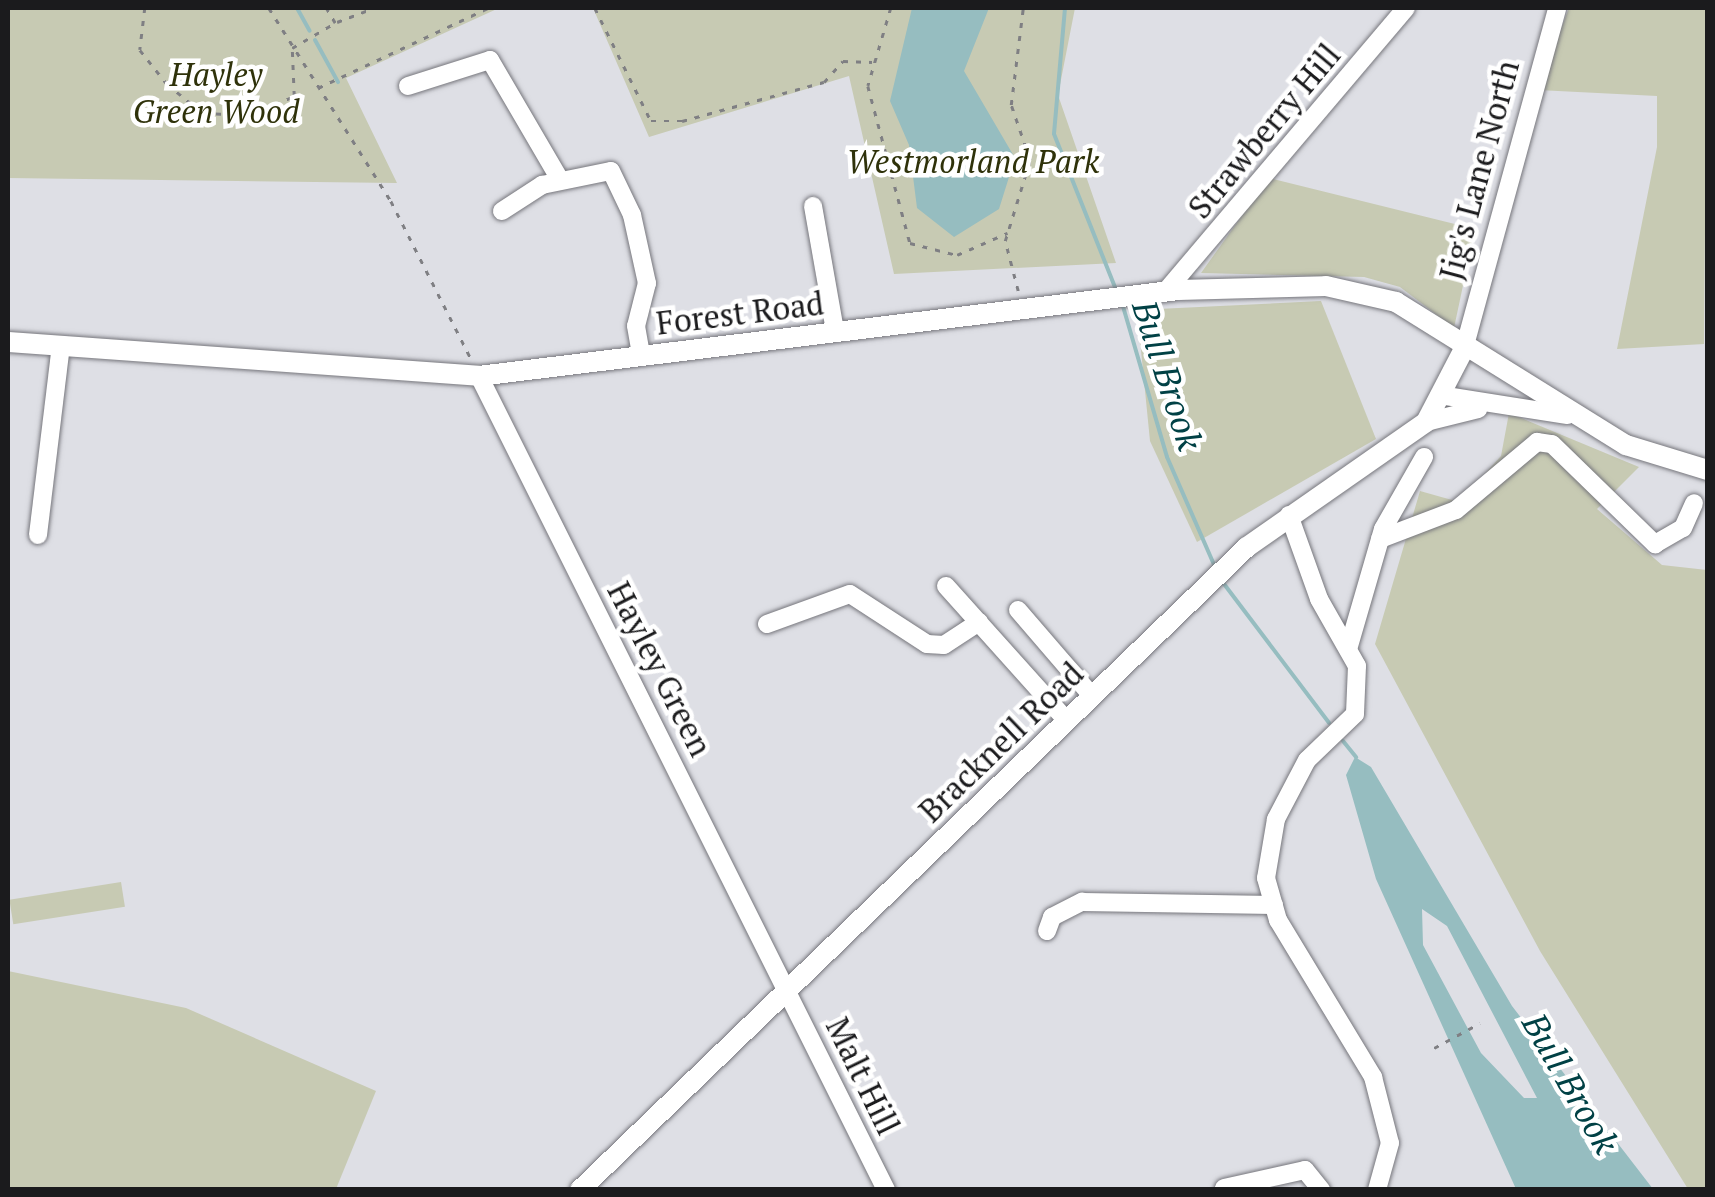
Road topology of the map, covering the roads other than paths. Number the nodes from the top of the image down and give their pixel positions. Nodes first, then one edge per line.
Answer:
1 (1406, 8) edge
2 (1556, 8) edge
3 (408, 86) dead end
4 (560, 180) junction
5 (812, 206) dead end
6 (502, 210) dead end
7 (1166, 291) junction
8 (835, 331) junction
9 (8, 342) edge
10 (62, 346) junction
11 (1464, 349) junction
12 (641, 355) junction
13 (479, 376) junction
14 (1446, 396) junction
15 (1488, 406) junction
16 (1578, 418) junction
17 (1426, 422) junction
18 (1424, 457) dead end
19 (1708, 470) edge
20 (1694, 504) dead end
21 (1289, 515) junction
22 (38, 535) dead end
23 (1380, 539) junction
24 (946, 586) dead end
25 (1018, 610) dead end
26 (978, 622) junction
27 (766, 624) dead end
28 (1349, 646) junction
29 (1092, 696) junction
30 (1067, 720) junction
31 (1274, 905) junction
32 (1047, 931) dead end
33 (786, 990) junction
34 (1224, 1188) edge
35 (580, 1190) edge
36 (886, 1190) edge
37 (1321, 1190) edge
38 (1378, 1190) edge

1 - 7 street, Strawberry Hill
2 - 11 street, Jig's Lane North
3 - 4 street
4 - 6 street
4 - 12 street
5 - 8 street
7 - 8 main road, Forest Road
7 - 11 main road, Forest Road
8 - 12 main road, Forest Road
9 - 10 main road, Forest Road
10 - 13 main road, Forest Road
10 - 22 street
11 - 14 main road, Bracknell Road
11 - 16 main road, Forest Road
12 - 13 main road, Forest Road
13 - 33 street, Hayley Green
14 - 15 street
14 - 17 main road, Bracknell Road
15 - 16 street
15 - 17 street
16 - 19 main road, Forest Road
17 - 21 main road, Bracknell Road
18 - 23 street
20 - 23 street
21 - 28 street
21 - 29 main road, Bracknell Road
23 - 28 street
24 - 26 street
25 - 29 street
26 - 27 street
26 - 30 street
28 - 31 street
29 - 30 main road, Bracknell Road
30 - 33 main road, Bracknell Road
31 - 32 street
31 - 38 street
33 - 35 main road, Bracknell Road
33 - 36 street, Malt Hill
34 - 37 street

